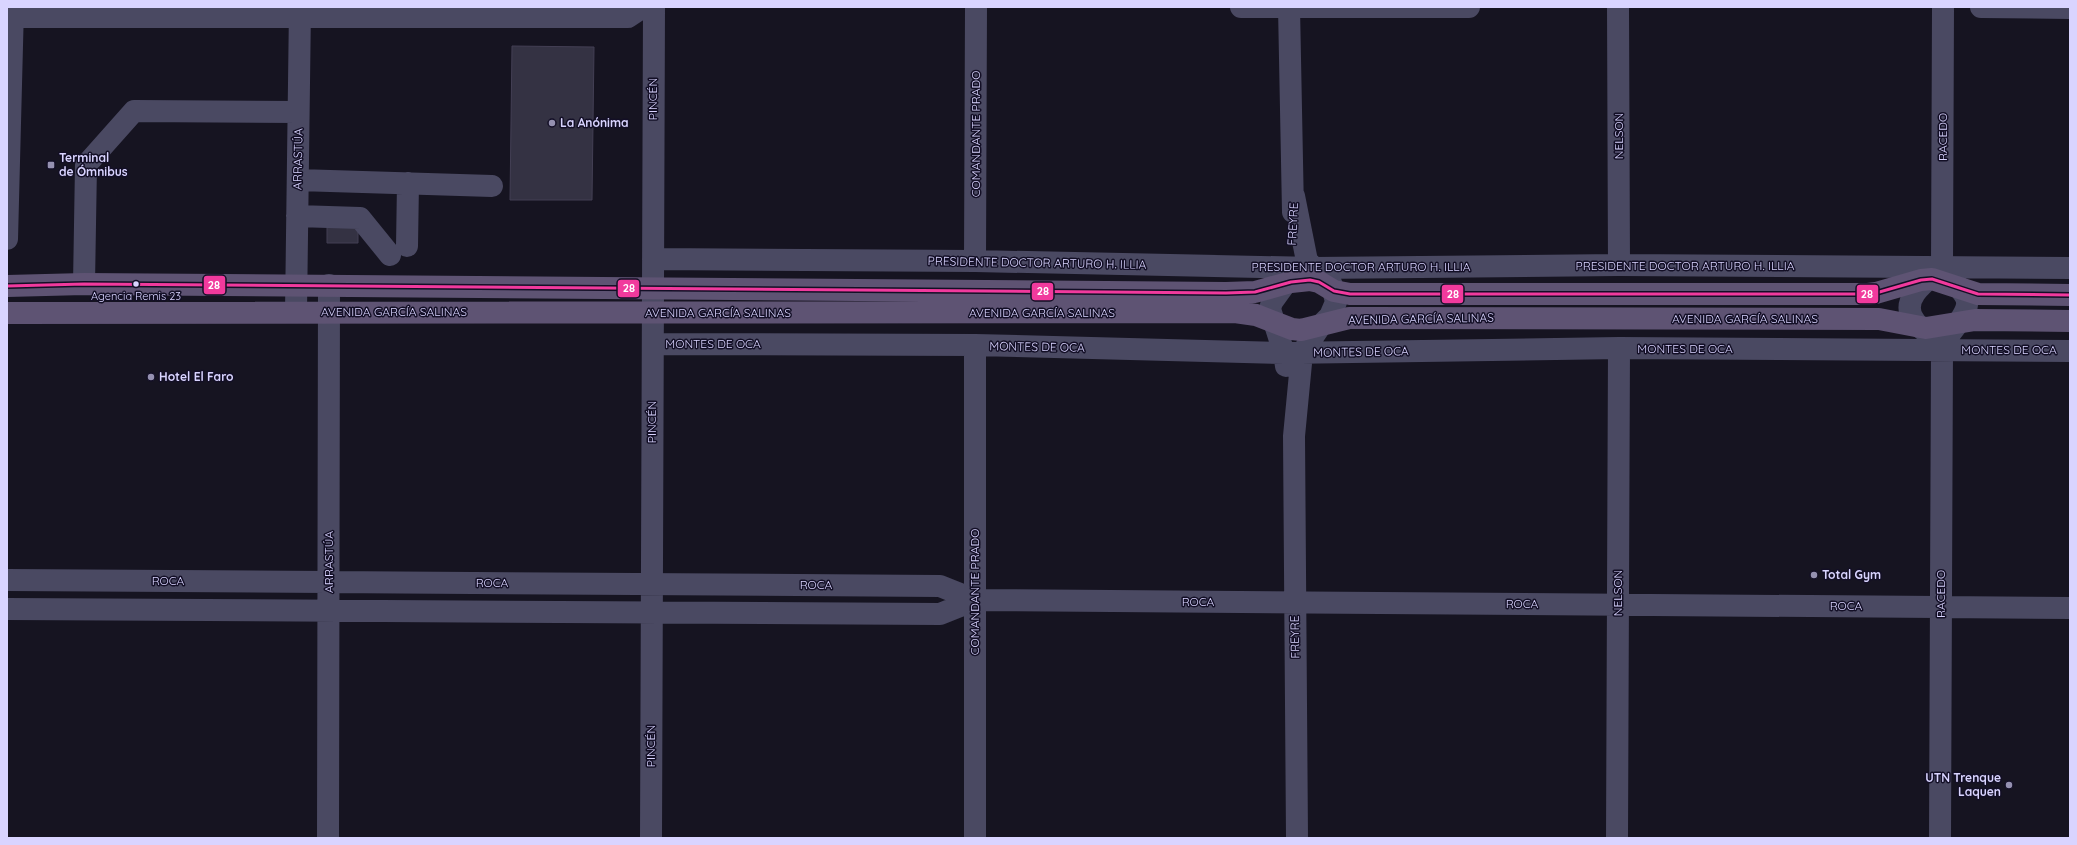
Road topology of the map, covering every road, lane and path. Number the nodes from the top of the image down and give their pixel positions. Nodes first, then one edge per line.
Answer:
1 (643, 7) edge
2 (654, 7) edge
3 (976, 7) edge
4 (1242, 7) edge
5 (1289, 7) edge
6 (1469, 7) edge
7 (1618, 7) edge
8 (1944, 7) edge
9 (1981, 7) edge
10 (2070, 8) edge
11 (300, 12) edge
12 (11, 14) edge
13 (298, 112) junction
14 (298, 180) junction
15 (408, 183) junction
16 (492, 186) dead end
17 (1294, 196) junction
18 (297, 216) junction
19 (7, 239) edge
20 (653, 259) junction
21 (975, 261) junction
22 (1620, 266) junction
23 (1314, 268) junction
24 (2070, 268) edge
25 (1934, 273) junction
26 (1287, 276) junction
27 (84, 284) junction
28 (296, 285) junction
29 (329, 285) junction
30 (7, 286) edge
31 (653, 287) junction
32 (1334, 291) junction
33 (1963, 291) junction
34 (2070, 295) edge
35 (296, 312) junction
36 (329, 312) junction
37 (7, 313) edge
38 (652, 314) junction
39 (1273, 320) junction
40 (1961, 321) junction
41 (2070, 321) edge
42 (1321, 325) junction
43 (1921, 327) junction
44 (652, 344) junction
45 (975, 345) junction
46 (1619, 348) junction
47 (1942, 350) junction
48 (2070, 351) edge
49 (1293, 353) junction
50 (7, 580) edge
51 (329, 582) junction
52 (651, 584) junction
53 (975, 600) junction
54 (1294, 603) junction
55 (1618, 605) junction
56 (1941, 607) junction
57 (2070, 608) edge
58 (7, 609) edge
59 (328, 611) junction
60 (651, 613) junction
61 (328, 838) edge
62 (650, 838) edge
63 (975, 838) edge
64 (1297, 838) edge
65 (1617, 838) edge
66 (1940, 838) edge

1 - 11 street
2 - 20 street, PINCÉN
3 - 21 street, COMANDANTE PRADO
4 - 5 street
5 - 6 street
5 - 17 street, FREYRE
7 - 22 street, NELSON
8 - 25 street, RACEDO
9 - 10 street
11 - 12 street
11 - 13 street, ARRASTÚA
12 - 19 street
13 - 14 street, ARRASTÚA
13 - 27 street
14 - 15 street
14 - 18 street, ARRASTÚA
15 - 16 street
15 - 18 street
17 - 23 street, FREYRE
17 - 26 street, FREYRE
18 - 28 street, ARRASTÚA
20 - 21 street, PRESIDENTE DOCTOR ARTURO H. ILLIA
20 - 31 street, PINCÉN
21 - 26 street, PRESIDENTE DOCTOR ARTURO H. ILLIA
22 - 23 street, PRESIDENTE DOCTOR ARTURO H. ILLIA
22 - 25 street, PRESIDENTE DOCTOR ARTURO H. ILLIA
23 - 26 street, PRESIDENTE DOCTOR ARTURO H. ILLIA
23 - 32 street, FREYRE
24 - 25 street, PRESIDENTE DOCTOR ARTURO H. ILLIA
25 - 32 main road, AVENIDA GARCÍA SALINAS
25 - 33 main road, AVENIDA GARCÍA SALINAS
25 - 43 street
26 - 31 main road, AVENIDA GARCÍA SALINAS
26 - 32 main road, AVENIDA GARCÍA SALINAS
26 - 39 street, FREYRE
27 - 28 main road, AVENIDA GARCÍA SALINAS
27 - 30 main road, AVENIDA GARCÍA SALINAS
28 - 29 main road, AVENIDA GARCÍA SALINAS
28 - 35 street, ARRASTÚA
29 - 31 main road, AVENIDA GARCÍA SALINAS
29 - 36 street, ARRASTÚA
31 - 38 street, PINCÉN
32 - 42 street
33 - 34 main road, AVENIDA GARCÍA SALINAS
33 - 40 street, RACEDO
35 - 36 main road, AVENIDA GARCÍA SALINAS
35 - 37 main road, AVENIDA GARCÍA SALINAS
36 - 38 main road, AVENIDA GARCÍA SALINAS
36 - 51 street, ARRASTÚA
38 - 39 main road, AVENIDA GARCÍA SALINAS
38 - 44 street, PINCÉN
39 - 42 main road, AVENIDA GARCÍA SALINAS
39 - 49 street, FREYRE
40 - 41 main road, AVENIDA GARCÍA SALINAS
40 - 43 main road, AVENIDA GARCÍA SALINAS
40 - 47 street, RACEDO
42 - 43 main road, AVENIDA GARCÍA SALINAS
42 - 49 street
43 - 47 street
44 - 45 street, MONTES DE OCA
44 - 52 street, PINCÉN
45 - 49 street, MONTES DE OCA
45 - 53 street, COMANDANTE PRADO
46 - 47 street, MONTES DE OCA
46 - 49 street, MONTES DE OCA
46 - 55 street, NELSON
47 - 48 street, MONTES DE OCA
47 - 56 street, RACEDO
49 - 54 street, FREYRE
50 - 51 street, ROCA
51 - 52 street, ROCA
51 - 59 street, ARRASTÚA
52 - 53 street, ROCA
52 - 60 street, PINCÉN
53 - 54 street, ROCA
53 - 60 street, ROCA
53 - 63 street, COMANDANTE PRADO
54 - 55 street, ROCA
54 - 64 street, FREYRE
55 - 56 street, ROCA
55 - 65 street, NELSON
56 - 57 street, ROCA
56 - 66 street, RACEDO
58 - 59 street, ROCA
59 - 60 street, ROCA
59 - 61 street, ARRASTÚA
60 - 62 street, PINCÉN

